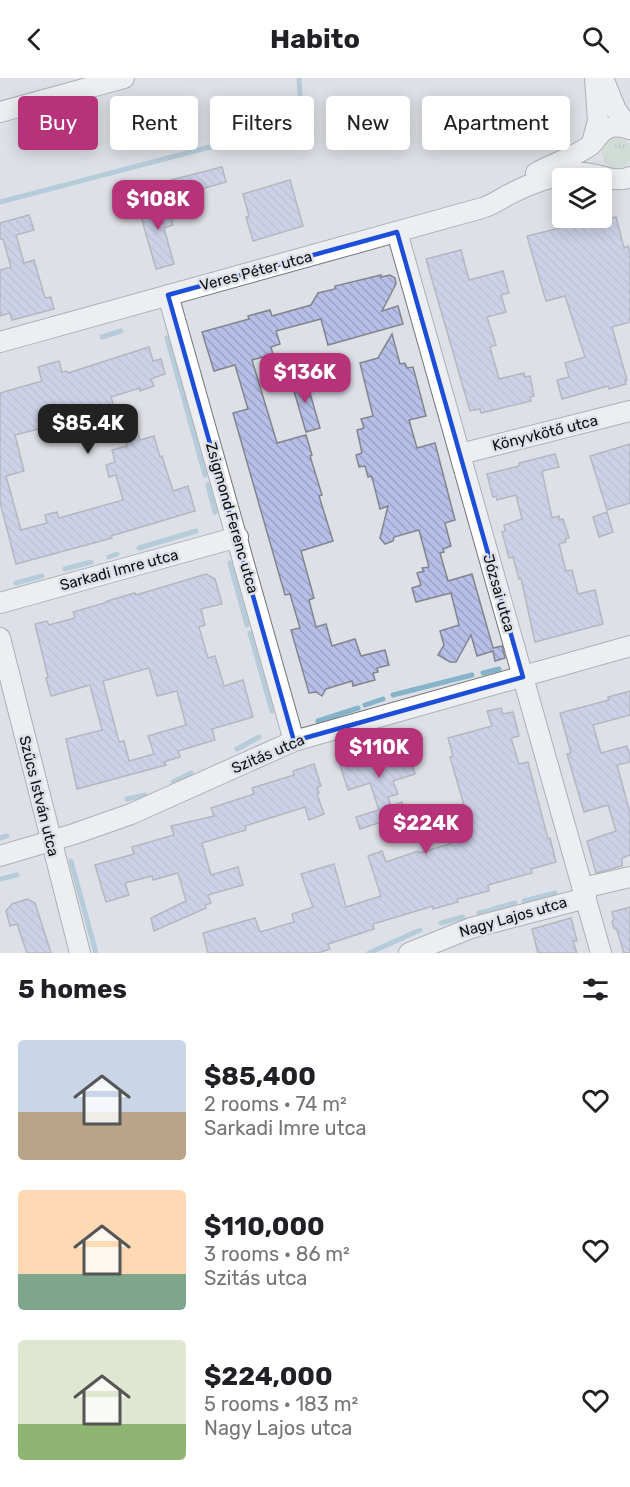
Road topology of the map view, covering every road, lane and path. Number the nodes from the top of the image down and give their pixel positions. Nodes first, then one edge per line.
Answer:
1 (124, 78) edge
2 (595, 78) edge
3 (603, 78) edge
4 (0, 112) edge
5 (630, 129) edge
6 (592, 143) junction
7 (596, 168) edge
8 (630, 177) edge
9 (552, 178) edge
10 (612, 178) edge
11 (509, 195) junction
12 (396, 232) junction
13 (168, 295) junction
14 (0, 342) edge
15 (630, 411) edge
16 (460, 454) junction
17 (238, 537) junction
18 (0, 603) edge
19 (0, 638) edge
20 (630, 646) edge
21 (523, 676) junction
22 (294, 741) junction
23 (51, 841) junction
24 (0, 856) edge
25 (630, 877) edge
26 (584, 893) junction
27 (80, 953) edge
28 (409, 953) edge
29 (601, 953) edge

1 - 4 street
2 - 6 street
3 - 5 street
5 - 6 street, Veres Péter utca
6 - 7 street
6 - 11 street, Veres Péter utca
8 - 10 street, Veres Péter utca
9 - 11 street, Veres Péter utca
11 - 12 street, Veres Péter utca
12 - 13 street, Veres Péter utca
12 - 16 street, Józsai utca
13 - 14 street, Veres Péter utca
13 - 17 street, Zsigmond Ferenc utca
15 - 16 street, Könyvkötő utca
16 - 21 street, Józsai utca
17 - 18 street, Sarkadi Imre utca
17 - 22 street, Zsigmond Ferenc utca
19 - 23 street, Szűcs István utca
20 - 21 street, Szitás utca
21 - 22 street, Szitás utca
21 - 26 street, Józsai utca
22 - 23 street, Szitás utca
23 - 24 street, Szitás utca
23 - 27 street, Szűcs István utca
25 - 26 street, Nagy Lajos utca
26 - 28 street, Nagy Lajos utca
26 - 29 street, Józsai utca

